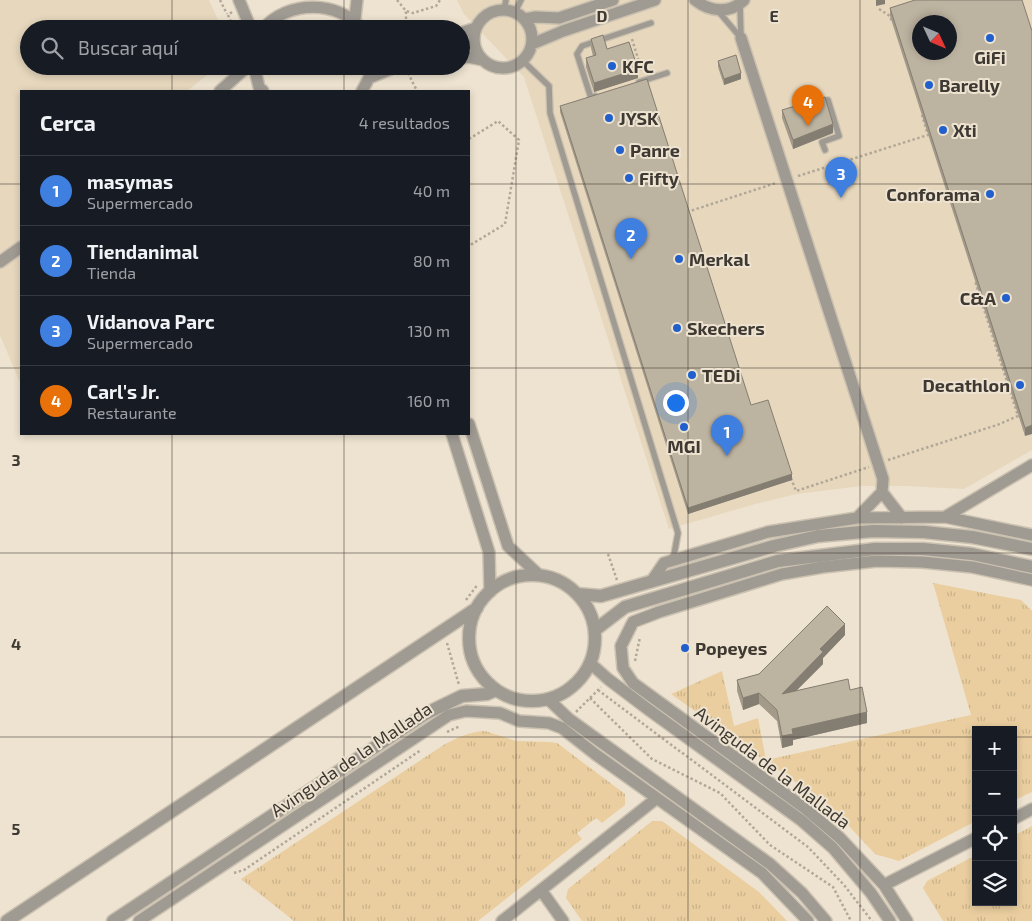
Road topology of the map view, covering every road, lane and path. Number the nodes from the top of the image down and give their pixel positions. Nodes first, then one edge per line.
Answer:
1 (220, 0) edge
2 (238, 0) edge
3 (316, 0) edge
4 (357, 0) edge
5 (397, 0) edge
6 (440, 0) edge
7 (521, 0) edge
8 (613, 0) edge
9 (655, 0) edge
10 (696, 0) edge
11 (289, 2) edge
12 (742, 2) edge
13 (406, 10) junction
14 (513, 10) edge
15 (718, 10) junction
16 (228, 14) dead end
17 (355, 18) joint
18 (247, 20) edge
19 (269, 20) edge
20 (406, 20) edge
21 (651, 23) dead end
22 (476, 28) junction
23 (470, 30) edge
24 (629, 30) junction
25 (741, 38) junction
26 (532, 44) junction
27 (470, 57) edge
28 (483, 60) junction
29 (523, 61) junction
30 (667, 73) dead end
31 (238, 75) edge
32 (256, 75) edge
33 (369, 75) edge
34 (408, 75) edge
35 (645, 80) junction
36 (636, 83) edge
37 (221, 90) edge
38 (262, 90) edge
39 (362, 90) edge
40 (416, 90) edge
41 (600, 95) edge
42 (797, 97) dead end
43 (928, 134) edge
44 (470, 138) edge
45 (931, 143) edge
46 (825, 150) dead end
47 (685, 204) edge
48 (690, 220) edge
49 (470, 245) edge
50 (20, 248) edge
51 (0, 262) edge
52 (975, 280) edge
53 (1018, 416) junction
54 (1021, 423) edge
55 (470, 427) edge
56 (452, 435) edge
57 (878, 464) junction
58 (1032, 465) edge
59 (790, 475) edge
60 (882, 492) junction
61 (945, 517) junction
62 (857, 518) junction
63 (902, 518) junction
64 (1032, 535) edge
65 (1032, 549) edge
66 (608, 554) dead end
67 (664, 563) junction
68 (539, 575) junction
69 (1031, 577) edge
70 (651, 582) junction
71 (621, 591) junction
72 (490, 592) junction
73 (577, 594) junction
74 (652, 600) junction
75 (673, 607) junction
76 (477, 608) junction
77 (633, 622) junction
78 (595, 630) junction
79 (590, 663) junction
80 (623, 668) junction
81 (608, 679) junction
82 (496, 690) junction
83 (598, 690) junction
84 (590, 698) junction
85 (548, 699) junction
86 (655, 699) junction
87 (640, 703) junction
88 (423, 715) junction
89 (569, 719) junction
90 (462, 725) dead end
91 (593, 736) junction
92 (439, 737) dead end
93 (413, 739) junction
94 (423, 748) dead end
95 (595, 754) junction
96 (657, 798) junction
97 (1032, 809) edge
98 (1017, 817) edge
99 (972, 840) edge
100 (232, 874) dead end
101 (884, 885) junction
102 (541, 890) junction
103 (7, 921) edge
104 (113, 921) edge
105 (140, 921) edge
106 (502, 921) edge
107 (563, 921) edge
108 (808, 921) edge
109 (826, 921) edge
110 (850, 921) edge
111 (872, 921) edge
112 (890, 921) edge
113 (906, 921) edge

1 - 16 path
2 - 18 street
3 - 11 street
3 - 17 street
4 - 17 street
5 - 13 path
6 - 13 path
7 - 14 lane
8 - 14 street
9 - 26 street
10 - 15 street
11 - 19 street
12 - 15 street
12 - 25 lane
13 - 20 path
14 - 22 street
14 - 26 street
15 - 25 lane
21 - 24 lane
22 - 23 street
22 - 28 street
24 - 35 path
24 - 41 lane
25 - 57 street
26 - 29 street
27 - 28 street
28 - 29 street
29 - 67 lane
30 - 35 lane
31 - 37 street
32 - 38 street
33 - 39 street
34 - 40 path
35 - 36 lane
42 - 46 lane
43 - 45 path
44 - 49 path
47 - 48 path
50 - 51 street
52 - 53 path
53 - 54 path
53 - 57 path
55 - 68 street
56 - 72 street
57 - 59 path
57 - 60 street
58 - 61 street
60 - 62 street
60 - 63 street
61 - 63 street
61 - 64 street
62 - 63 street
62 - 67 street
65 - 70 street
66 - 71 path
67 - 70 street
68 - 72 street
68 - 73 street
69 - 74 street
69 - 75 street
70 - 71 street
71 - 73 street
72 - 76 street
73 - 78 street
74 - 75 street
74 - 78 street
75 - 77 street
76 - 82 street
76 - 103 street
77 - 80 street
77 - 80 path
78 - 79 street
79 - 81 street, Avinguda de la Mallada
79 - 85 street
80 - 86 street, Avinguda de la Mallada
81 - 83 path
81 - 87 street, Avinguda de la Mallada
82 - 85 street
82 - 88 street
83 - 84 path
83 - 111 path
84 - 89 path
84 - 110 path
85 - 89 street
86 - 87 street
86 - 101 street, Avinguda de la Mallada
87 - 112 street, Avinguda de la Mallada
88 - 93 street
88 - 104 street
89 - 91 street
90 - 92 path
91 - 95 street
91 - 109 street
93 - 95 street, Avinguda de la Mallada
93 - 105 street, Avinguda de la Mallada
94 - 100 path
95 - 96 street, Avinguda de la Mallada
96 - 102 street
96 - 108 street, Avinguda de la Mallada
97 - 98 street
99 - 101 street
101 - 113 street, Avinguda de la Mallada
102 - 106 street
102 - 107 street

